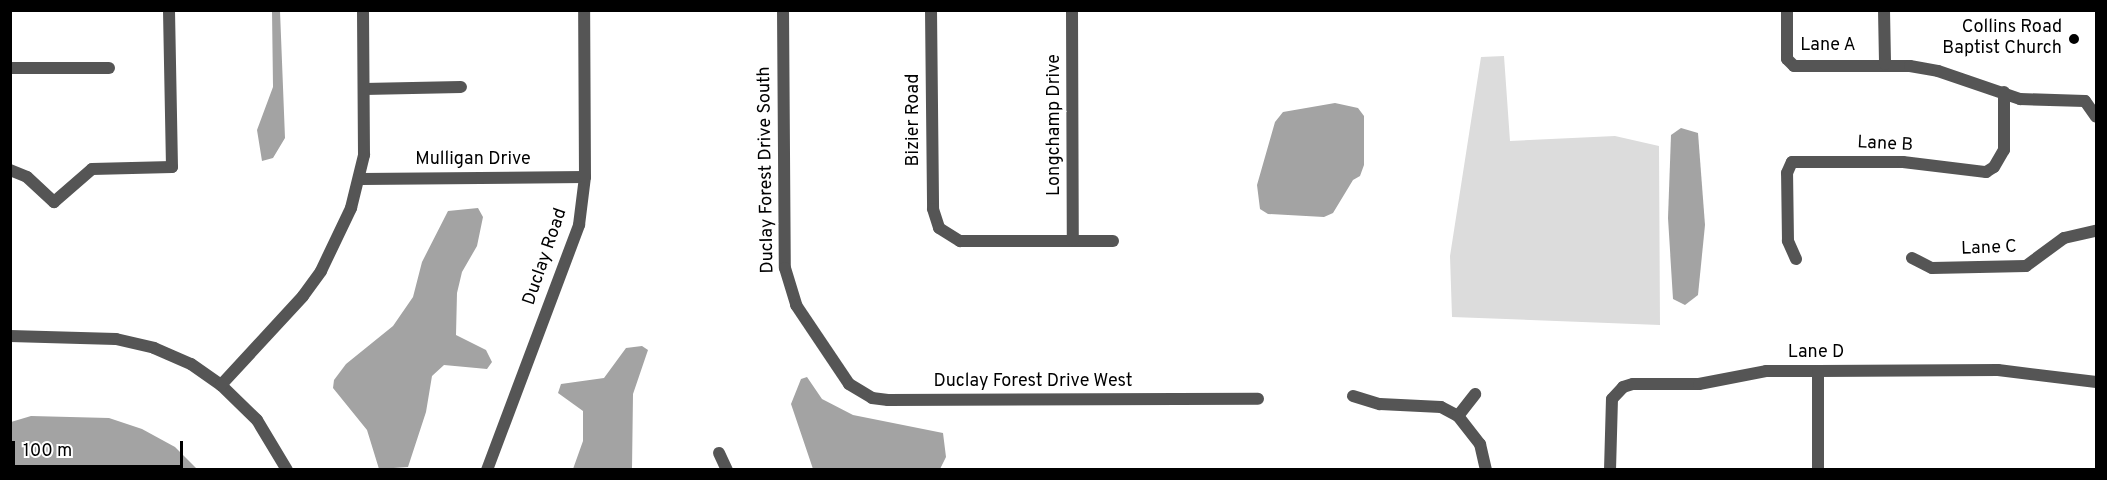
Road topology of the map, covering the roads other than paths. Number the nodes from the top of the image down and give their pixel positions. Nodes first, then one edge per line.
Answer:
1 (169, 10) edge
2 (363, 10) edge
3 (584, 10) edge
4 (783, 10) edge
5 (931, 10) edge
6 (1072, 10) edge
7 (1787, 10) edge
8 (1884, 10) edge
9 (1885, 64) junction
10 (10, 68) edge
11 (109, 68) dead end
12 (461, 87) dead end
13 (364, 89) junction
14 (2004, 92) junction
15 (2097, 117) edge
16 (10, 170) edge
17 (585, 177) junction
18 (361, 179) junction
19 (2096, 231) edge
20 (1073, 240) junction
21 (1113, 241) dead end
22 (1912, 258) dead end
23 (1796, 259) dead end
24 (10, 336) edge
25 (826, 355) joint
26 (1818, 371) junction
27 (2097, 382) edge
28 (221, 385) junction
29 (1475, 394) dead end
30 (1353, 396) dead end
31 (1258, 399) dead end
32 (1458, 416) junction
33 (719, 453) dead end
34 (287, 470) edge
35 (487, 470) edge
36 (727, 470) edge
37 (1486, 470) edge
38 (1610, 470) edge
39 (1818, 470) edge

1 - 16 street
2 - 13 street
3 - 17 street, Duclay Road
4 - 25 street, Duclay Forest Drive South
5 - 20 street, Bizier Road
6 - 20 street, Longchamp Drive
7 - 9 street, Lane A
8 - 9 street
9 - 14 street
10 - 11 street
12 - 13 street
13 - 18 street
14 - 15 street
14 - 23 street, Lane B
17 - 18 street, Mulligan Drive
17 - 35 street, Duclay Road
18 - 28 street
19 - 22 street, Lane C
20 - 21 street
24 - 28 street
25 - 31 street, Duclay Forest Drive West
26 - 27 street, Lane D
26 - 38 street, Lane D
26 - 39 street
28 - 34 street
29 - 32 street
30 - 32 street
32 - 37 street
33 - 36 street

